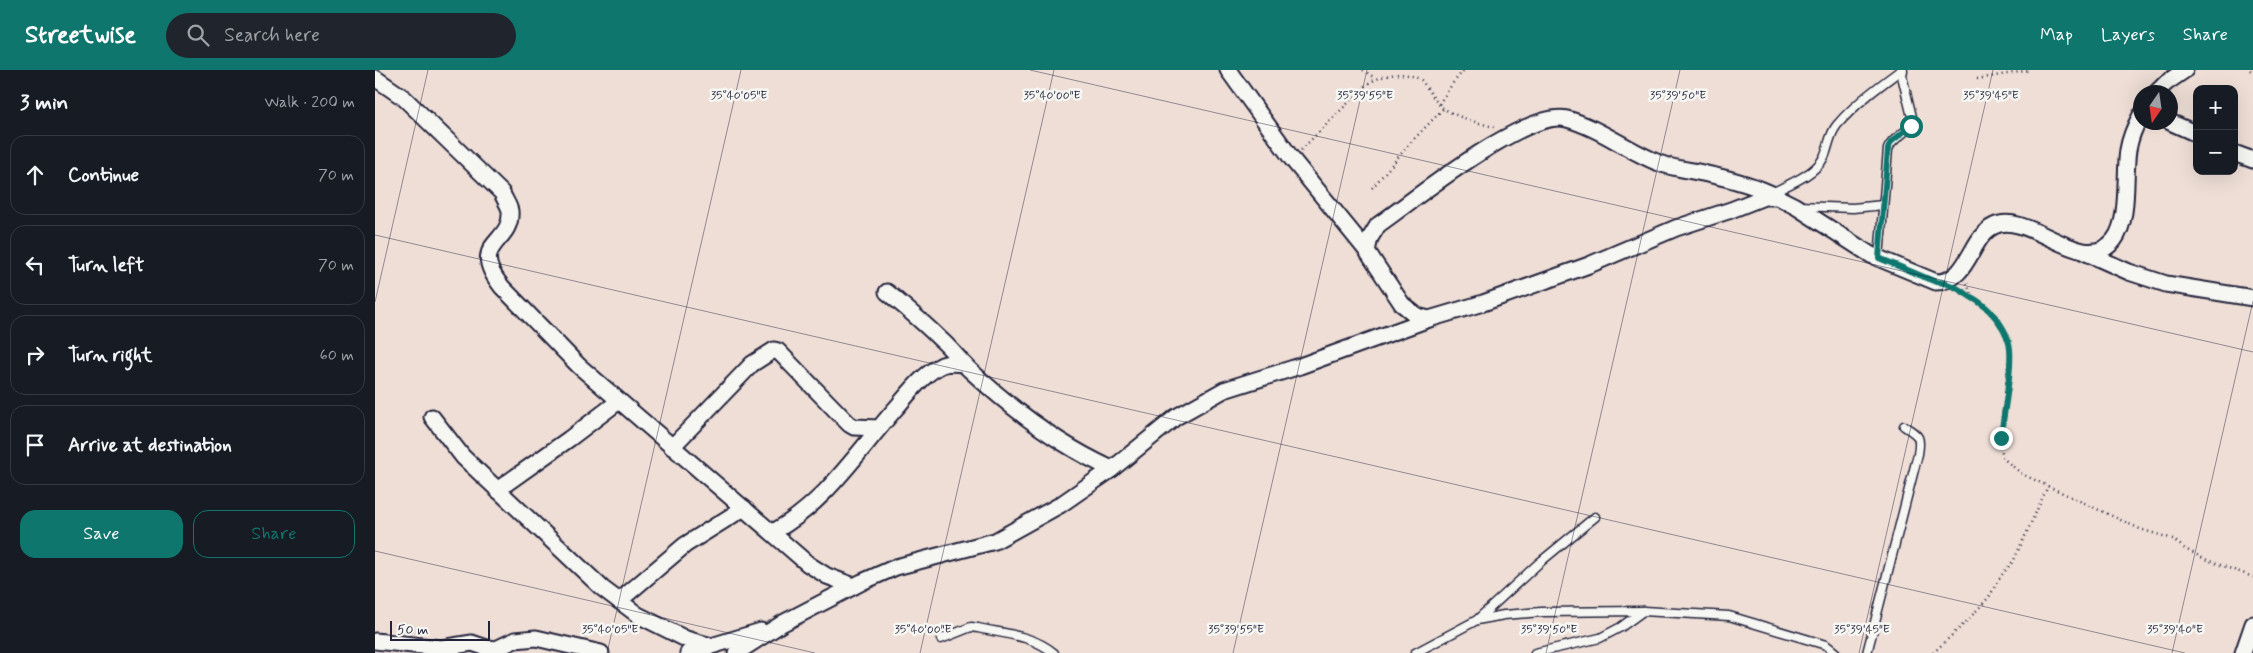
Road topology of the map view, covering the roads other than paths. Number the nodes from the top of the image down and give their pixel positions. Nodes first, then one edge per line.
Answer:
1 (1228, 70) edge
2 (1902, 70) edge
3 (2185, 70) edge
4 (375, 78) edge
5 (2164, 85) edge
6 (2178, 126) edge
7 (2133, 129) edge
8 (2193, 132) edge
9 (2238, 154) edge
10 (2253, 160) edge
11 (1774, 195) junction
12 (1883, 205) junction
13 (1795, 206) junction
14 (1374, 230) junction
15 (1357, 238) junction
16 (2114, 240) junction
17 (1367, 251) junction
18 (2084, 251) junction
19 (1879, 258) junction
20 (2120, 268) junction
21 (887, 292) dead end
22 (2253, 298) edge
23 (1429, 319) junction
24 (964, 364) junction
25 (619, 401) junction
26 (432, 417) dead end
27 (1904, 426) dead end
28 (879, 428) junction
29 (672, 448) junction
30 (1112, 469) junction
31 (497, 490) junction
32 (744, 508) junction
33 (1595, 517) dead end
34 (773, 532) junction
35 (854, 586) junction
36 (619, 601) junction
37 (1643, 611) junction
38 (1477, 620) junction
39 (783, 623) junction
40 (2253, 624) edge
41 (941, 639) dead end
42 (375, 641) edge
43 (711, 646) junction
44 (601, 653) edge
45 (688, 653) edge
46 (736, 653) edge
47 (1054, 653) edge
48 (1415, 653) edge
49 (1535, 653) edge
50 (1836, 653) edge
51 (1867, 653) edge
52 (2243, 653) edge

1 - 15 street
2 - 11 lane
2 - 12 lane
3 - 5 street
4 - 25 street
6 - 8 street
7 - 16 street
9 - 10 street
11 - 13 street
11 - 14 street
11 - 23 street
12 - 13 lane
12 - 19 lane
13 - 19 street
14 - 15 street
14 - 17 street
15 - 17 street
16 - 18 street
16 - 20 street
17 - 23 street
18 - 19 street
18 - 20 street
20 - 22 street
21 - 24 street
23 - 30 street
24 - 28 street
24 - 30 street
25 - 29 street
25 - 31 street
26 - 31 street
27 - 51 lane
28 - 29 street
28 - 34 street
29 - 32 street
30 - 35 street
31 - 36 street
32 - 34 street
32 - 36 street
33 - 38 lane
34 - 35 street
35 - 39 street
36 - 43 street
37 - 38 lane
37 - 49 lane
37 - 50 lane
38 - 48 lane
39 - 43 street
39 - 46 street
40 - 52 street
41 - 47 lane
42 - 44 street
43 - 45 street

